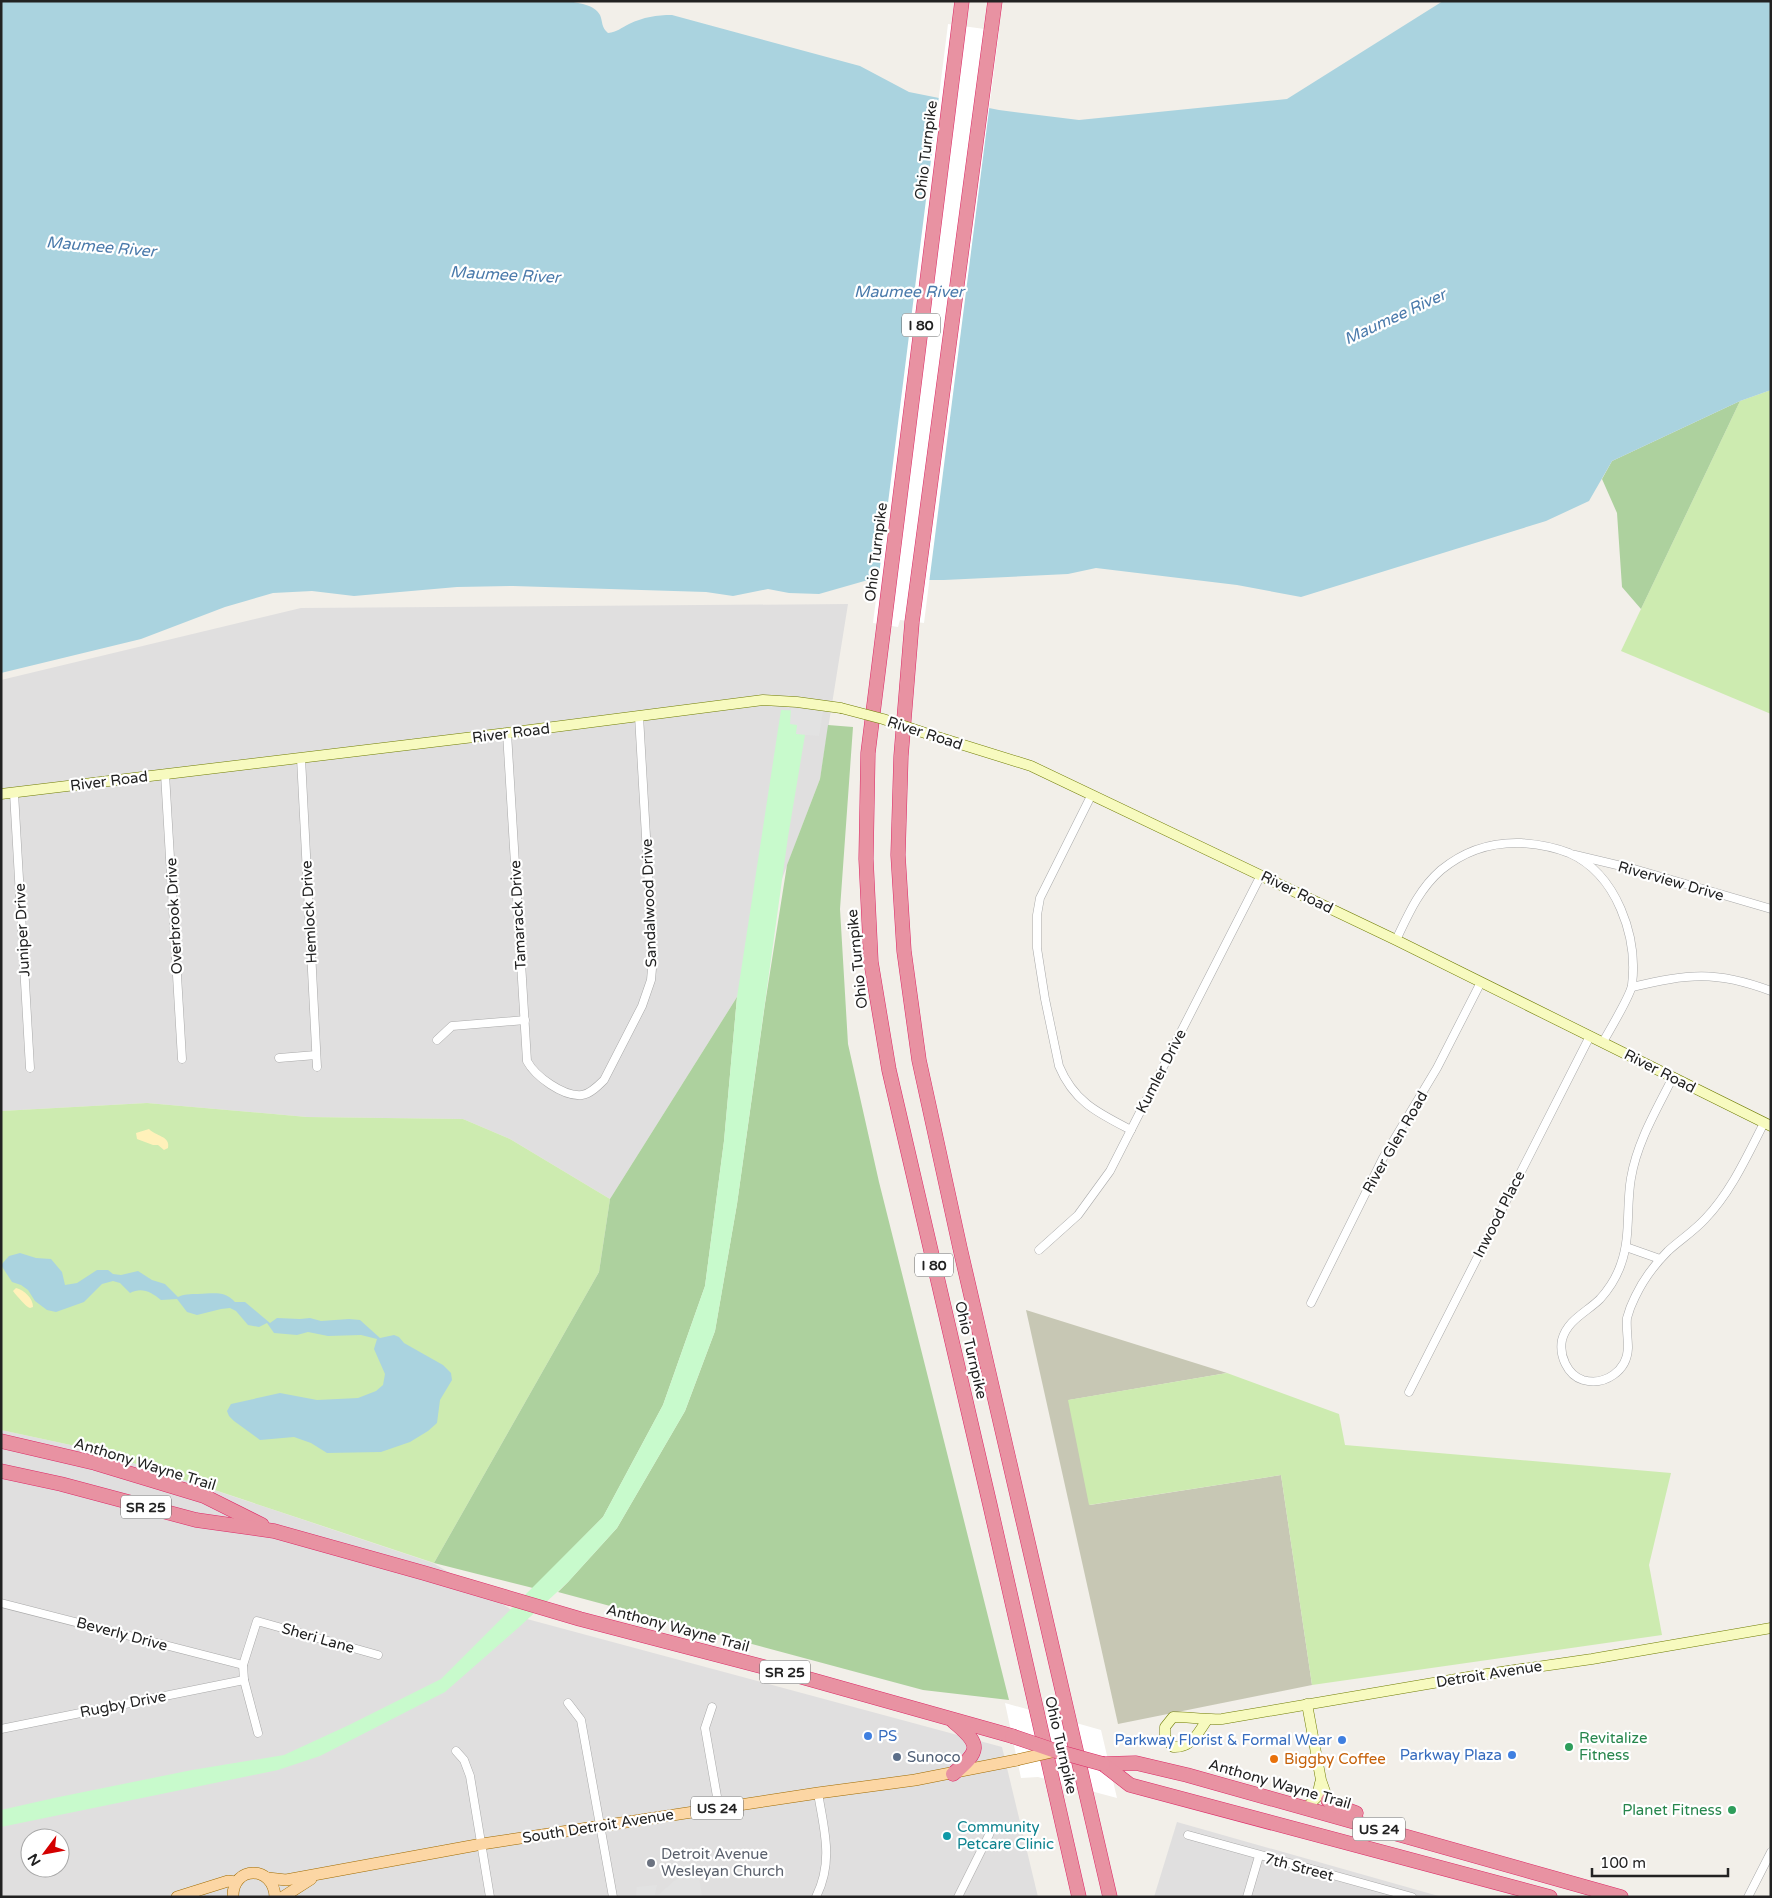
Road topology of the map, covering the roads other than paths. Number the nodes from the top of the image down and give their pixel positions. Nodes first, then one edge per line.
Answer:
1 (962, 1) edge
2 (995, 1) edge
3 (639, 716) junction
4 (507, 733) junction
5 (301, 758) junction
6 (166, 774) junction
7 (14, 793) junction
8 (1, 794) edge
9 (1092, 796) junction
10 (1570, 853) junction
11 (1261, 875) junction
12 (1771, 909) edge
13 (1396, 940) junction
14 (1481, 982) junction
15 (1632, 987) junction
16 (1768, 988) edge
17 (525, 1020) junction
18 (1590, 1036) junction
19 (437, 1040) dead end
20 (1603, 1042) junction
21 (316, 1055) junction
22 (280, 1058) dead end
23 (182, 1059) dead end
24 (317, 1067) dead end
25 (30, 1068) dead end
26 (1674, 1077) junction
27 (552, 1085) joint
28 (1767, 1124) edge
29 (1131, 1130) junction
30 (1626, 1247) junction
31 (1039, 1250) dead end
32 (1660, 1259) junction
33 (1311, 1303) dead end
34 (1409, 1392) dead end
35 (1, 1441) edge
36 (1, 1471) edge
37 (274, 1531) junction
38 (1, 1602) edge
39 (1771, 1628) edge
40 (378, 1655) dead end
41 (244, 1665) junction
42 (244, 1680) junction
43 (568, 1703) dead end
44 (1307, 1704) junction
45 (712, 1706) dead end
46 (949, 1718) junction
47 (1207, 1720) dead end
48 (1, 1729) edge
49 (258, 1733) dead end
50 (456, 1751) dead end
51 (1051, 1752) junction
52 (1103, 1764) junction
53 (953, 1774) junction
54 (1320, 1780) junction
55 (818, 1793) junction
56 (1328, 1800) joint
57 (719, 1808) junction
58 (1306, 1808) junction
59 (601, 1826) junction
60 (989, 1835) dead end
61 (1188, 1835) dead end
62 (482, 1844) junction
63 (1771, 1852) edge
64 (1259, 1856) junction
65 (1525, 1870) junction
66 (318, 1875) junction
67 (268, 1878) junction
68 (236, 1882) junction
69 (1394, 1894) edge
70 (177, 1897) edge
71 (233, 1897) edge
72 (275, 1897) edge
73 (282, 1897) edge
74 (490, 1897) edge
75 (613, 1897) edge
76 (816, 1897) edge
77 (958, 1897) edge
78 (1079, 1897) edge
79 (1110, 1897) edge
80 (1247, 1897) edge
81 (1412, 1897) edge
82 (1550, 1897) edge
83 (1621, 1897) edge
84 (1748, 1897) edge

1 - 51 highway, Ohio Turnpike / I 80
2 - 79 highway, Ohio Turnpike / I 80
3 - 4 street, River Road
3 - 9 street, River Road, bridge
3 - 27 street, Sandalwood Drive
4 - 5 street, River Road
4 - 17 street, Tamarack Drive
5 - 6 street, River Road
5 - 21 street, Hemlock Drive
6 - 7 street, River Road
6 - 23 street, Overbrook Drive
7 - 8 street, River Road
7 - 25 street, Juniper Drive
9 - 11 street, River Road
9 - 29 street
10 - 12 street, Riverview Drive
10 - 13 street, Riverview Drive
10 - 15 street
11 - 13 street, River Road
11 - 29 street, Kumler Drive
13 - 14 street, River Road
14 - 18 street, River Road
14 - 33 street, River Glen Road
15 - 16 street
15 - 20 street
17 - 19 street
17 - 27 street, Tamarack Drive
18 - 20 street, River Road
18 - 34 street, Inwood Place
20 - 26 street, River Road
21 - 22 street
21 - 24 street, Hemlock Drive
26 - 28 street, River Road
26 - 30 street
28 - 32 street
29 - 31 street, Kumler Drive
30 - 32 street
30 - 32 street
35 - 37 highway, Anthony Wayne Trail / SR 25
36 - 37 highway, Anthony Wayne Trail / SR 25
37 - 46 highway, Anthony Wayne Trail / SR 25
38 - 41 street, Beverly Drive
39 - 44 street, Detroit Avenue
40 - 41 street, Sheri Lane
41 - 42 street
42 - 48 street, Rugby Drive
42 - 49 street
43 - 59 street
44 - 47 street, Detroit Avenue
44 - 54 street
45 - 57 street
46 - 51 highway, Anthony Wayne Trail / SR 25, bridge
46 - 53 highway
50 - 62 street
51 - 52 highway, Anthony Wayne Trail / US 24, bridge
51 - 53 main road, South Detroit Avenue / US 24, bridge
51 - 78 highway, Ohio Turnpike / I 80
52 - 58 highway, Anthony Wayne Trail / US 24
52 - 82 highway, Anthony Wayne Trail / US 24
53 - 55 main road, South Detroit Avenue / US 24
54 - 56 street
54 - 58 street
55 - 57 main road, South Detroit Avenue / US 24
55 - 76 street
56 - 65 highway
57 - 59 main road, South Detroit Avenue / US 24
58 - 65 highway, Anthony Wayne Trail / US 24
59 - 62 main road, South Detroit Avenue / US 24
59 - 75 street
60 - 77 street
61 - 64 street, 7th Street
62 - 66 main road, South Detroit Avenue / US 24
62 - 74 street
63 - 84 street
64 - 69 street, 7th Street
64 - 80 street
65 - 83 highway, Anthony Wayne Trail / US 24
66 - 67 main road, South Detroit Avenue / US 24
66 - 73 main road, South Detroit Avenue / US 24
67 - 68 main road, South Detroit Avenue / US 24
67 - 72 main road
68 - 70 main road, South Detroit Avenue / US 24
68 - 71 main road
69 - 81 street, 7th Street

